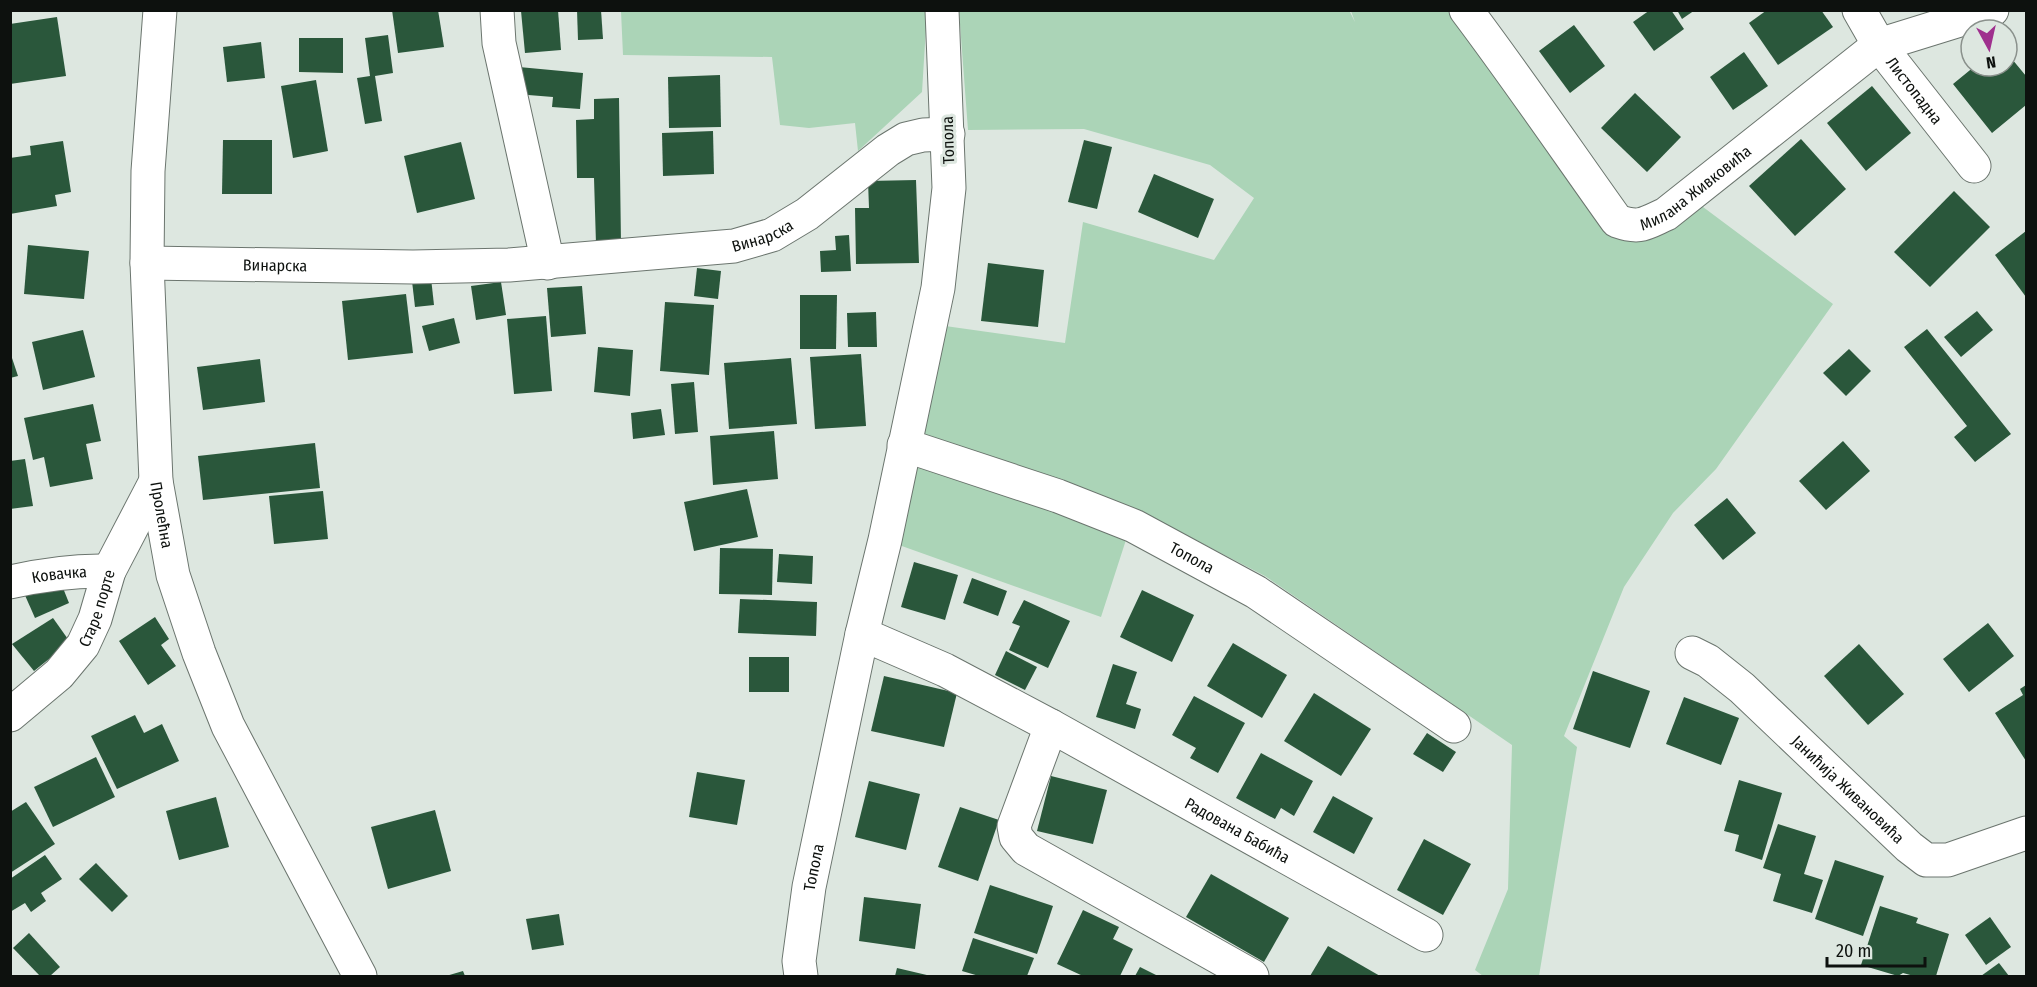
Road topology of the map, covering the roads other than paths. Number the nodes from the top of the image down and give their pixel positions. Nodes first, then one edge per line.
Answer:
1 (160, 10) edge
2 (497, 10) edge
3 (942, 10) edge
4 (1466, 10) edge
5 (1858, 10) edge
6 (1992, 10) edge
7 (1879, 45) junction
8 (948, 134) junction
9 (1974, 166) dead end
10 (548, 262) junction
11 (147, 263) junction
12 (904, 445) junction
13 (156, 481) junction
14 (109, 571) junction
15 (10, 582) edge
16 (862, 634) junction
17 (1692, 653) dead end
18 (10, 715) edge
19 (1051, 726) junction
20 (1454, 726) dead end
21 (2026, 833) edge
22 (1426, 935) dead end
23 (360, 976) edge
24 (801, 976) edge
25 (1252, 976) edge

1 - 11 street, Пролећна
2 - 10 street
3 - 8 street, Топола
4 - 7 street, Милана Живковића
5 - 7 street, Листопадна
6 - 7 street, Милана Живковића
7 - 9 street, Листопадна
8 - 10 street, Винарска
8 - 12 street, Топола
10 - 11 street, Винарска
11 - 13 street, Пролећна
12 - 16 street, Топола
12 - 20 street, Топола
13 - 14 street, Старе порте
13 - 23 street, Пролећна
14 - 15 street, Ковачка
14 - 18 street, Старе порте
16 - 19 street, Радована Бабића
16 - 24 street, Топола
17 - 21 street, Јанићија Живановића
19 - 22 street, Радована Бабића
19 - 25 street

